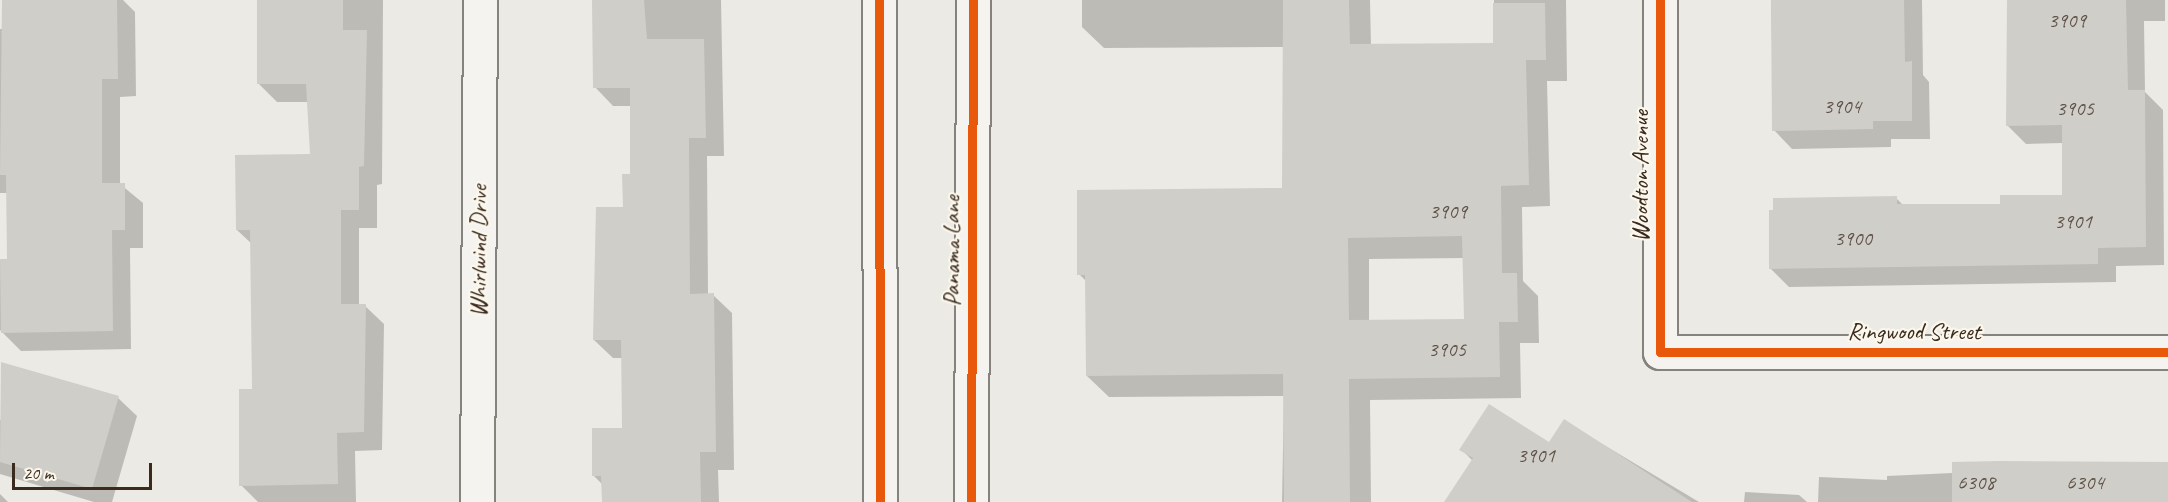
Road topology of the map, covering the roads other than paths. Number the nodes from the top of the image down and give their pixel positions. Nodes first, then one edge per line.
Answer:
1 (480, 0) edge
2 (879, 0) edge
3 (973, 0) edge
4 (1660, 0) edge
5 (1660, 352) joint
6 (2168, 352) edge
7 (477, 502) edge
8 (880, 502) edge
9 (971, 502) edge

1 - 7 street, Whirlwind Drive
2 - 8 street
3 - 9 street, Panama Lane
4 - 5 street, Woodton Avenue
5 - 6 street, Ringwood Street

